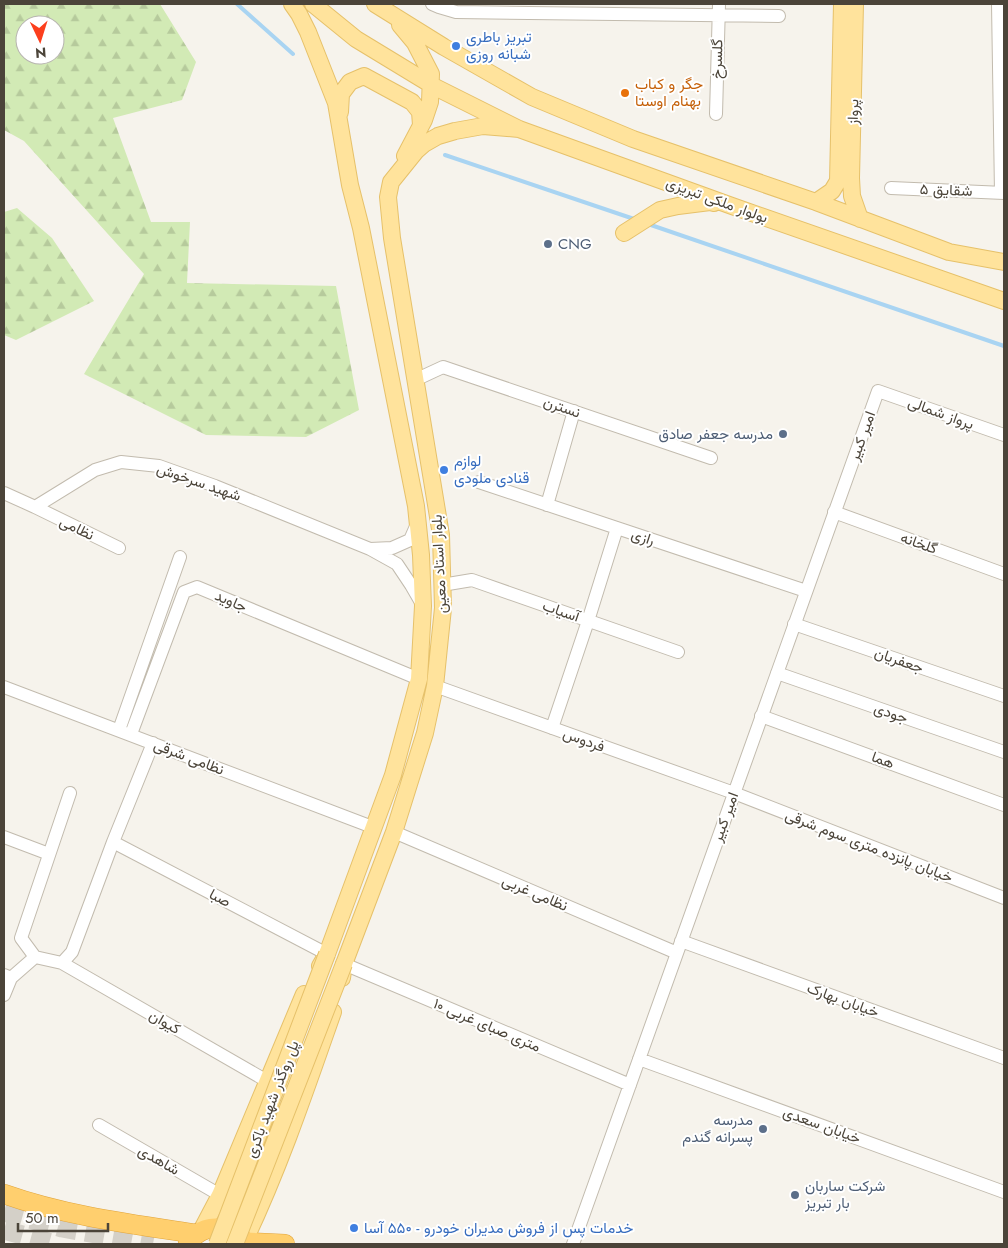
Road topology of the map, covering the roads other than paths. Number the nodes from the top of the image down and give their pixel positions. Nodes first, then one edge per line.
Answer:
1 (292, 4) edge
2 (313, 4) edge
3 (432, 4) edge
4 (842, 4) edge
5 (856, 4) edge
6 (998, 4) edge
7 (382, 9) edge
8 (719, 10) edge
9 (779, 16) dead end
10 (716, 114) dead end
11 (339, 121) junction
12 (421, 125) junction
13 (519, 129) junction
14 (391, 182) junction
15 (891, 188) dead end
16 (1003, 193) edge
17 (816, 202) junction
18 (732, 206) junction
19 (860, 219) junction
20 (624, 233) dead end
21 (1004, 262) edge
22 (1004, 301) edge
23 (415, 380) junction
24 (878, 390) joint
25 (574, 411) junction
26 (1004, 436) edge
27 (711, 458) dead end
28 (479, 482) dead end
29 (4, 493) edge
30 (547, 505) junction
31 (35, 507) junction
32 (834, 512) junction
33 (418, 521) junction
34 (617, 528) junction
35 (119, 548) dead end
36 (370, 549) junction
37 (180, 557) dead end
38 (1004, 574) edge
39 (442, 584) junction
40 (806, 591) junction
41 (423, 606) junction
42 (588, 621) junction
43 (794, 624) junction
44 (678, 652) dead end
45 (777, 673) junction
46 (419, 679) junction
47 (435, 686) junction
48 (4, 687) edge
49 (1004, 696) edge
50 (761, 716) junction
51 (552, 728) junction
52 (125, 732) junction
53 (153, 743) junction
54 (1004, 752) edge
55 (70, 793) dead end
56 (734, 793) junction
57 (1004, 804) edge
58 (375, 828) junction
59 (394, 832) junction
60 (4, 837) edge
61 (113, 842) junction
62 (49, 854) junction
63 (1004, 898) edge
64 (679, 947) junction
65 (327, 954) junction
66 (35, 957) junction
67 (62, 963) junction
68 (344, 964) junction
69 (7, 976) edge
70 (4, 995) edge
71 (1004, 1058) edge
72 (639, 1059) junction
73 (267, 1081) junction
74 (630, 1085) junction
75 (99, 1125) dead end
76 (1004, 1192) edge
77 (4, 1194) edge
78 (220, 1195) junction
79 (160, 1236) edge
80 (194, 1237) edge
81 (243, 1243) edge
82 (217, 1244) edge
83 (285, 1244) edge
84 (573, 1244) edge

1 - 11 main road
2 - 13 main road, بولوار ملکی تبریزی
3 - 8 street
4 - 17 main road, پرواز
5 - 19 main road, پرواز
6 - 16 street
7 - 12 main road
7 - 17 main road, بولوار ملکی تبریزی
8 - 9 street
8 - 10 street, گلسرخ
11 - 12 main road
11 - 33 main road, بلوار استاد معین
12 - 14 main road
13 - 14 main road
13 - 18 main road, بولوار ملکی تبریزی
14 - 23 main road, بلوار استاد معین
15 - 16 street, شقایق ۵
17 - 19 main road, بولوار ملکی تبریزی
18 - 20 main road
18 - 22 main road, بولوار ملکی تبریزی
19 - 21 main road, بولوار ملکی تبریزی
23 - 25 street, نسترن
23 - 39 main road, بلوار استاد معین
24 - 26 street, پرواز شمالی
24 - 32 street, امیر کبیر
25 - 27 street, نسترن
25 - 30 street
28 - 30 street, رازی
29 - 31 street
30 - 34 street, رازی
31 - 35 street, نظامی
31 - 36 street, شهید سرخوش
32 - 38 street, گلخانه
32 - 40 street, امیر کبیر
33 - 36 street, شهید سرخوش
33 - 41 main road, بلوار استاد معین
34 - 40 street, رازی
34 - 42 street
36 - 41 street, شهید سرخوش
37 - 52 street
39 - 42 street, آسیاب
39 - 47 main road, بلوار استاد معین
40 - 43 street, امیر کبیر
41 - 46 main road, بلوار استاد معین
42 - 44 street, آسیاب
42 - 51 street
43 - 45 street, امیر کبیر
43 - 49 street, جعفریان
45 - 50 street, امیر کبیر
45 - 54 street, جودی
46 - 52 street, جاوید
46 - 58 main road, بلوار استاد معین
47 - 51 street, فردوس
47 - 59 main road, بلوار استاد معین
48 - 52 street, نظامی شرقی
50 - 56 street, امیر کبیر
50 - 57 street, هما
51 - 56 street, فردوس
52 - 53 street, نظامی شرقی
53 - 58 street, نظامی شرقی
53 - 61 street
55 - 62 street
56 - 63 street, خیابان پانزده متری سوم شرقی
56 - 64 street, امیر کبیر
58 - 65 main road, بلوار استاد معین
59 - 64 street, نظامی غربی
59 - 68 main road, بلوار استاد معین
60 - 62 street
61 - 65 street, صبا
61 - 67 street
62 - 66 street
64 - 71 street, خیابان بهارک
64 - 72 street, امیر کبیر
65 - 73 main road
65 - 82 main road, پل روگذر شهید باکری, bridge
66 - 67 street, کیوان
66 - 69 street
67 - 73 street, کیوان
68 - 74 street, ۱۰ متری صبای غربی
68 - 81 main road, پل روگذر شهید باکری, bridge
69 - 70 street
72 - 74 street, امیر کبیر
72 - 76 street, خیابان سعدی
73 - 78 main road
74 - 84 street, امیر کبیر
75 - 78 street, شاهدی
77 - 79 highway
78 - 80 main road
79 - 80 highway
80 - 81 highway
81 - 83 highway

